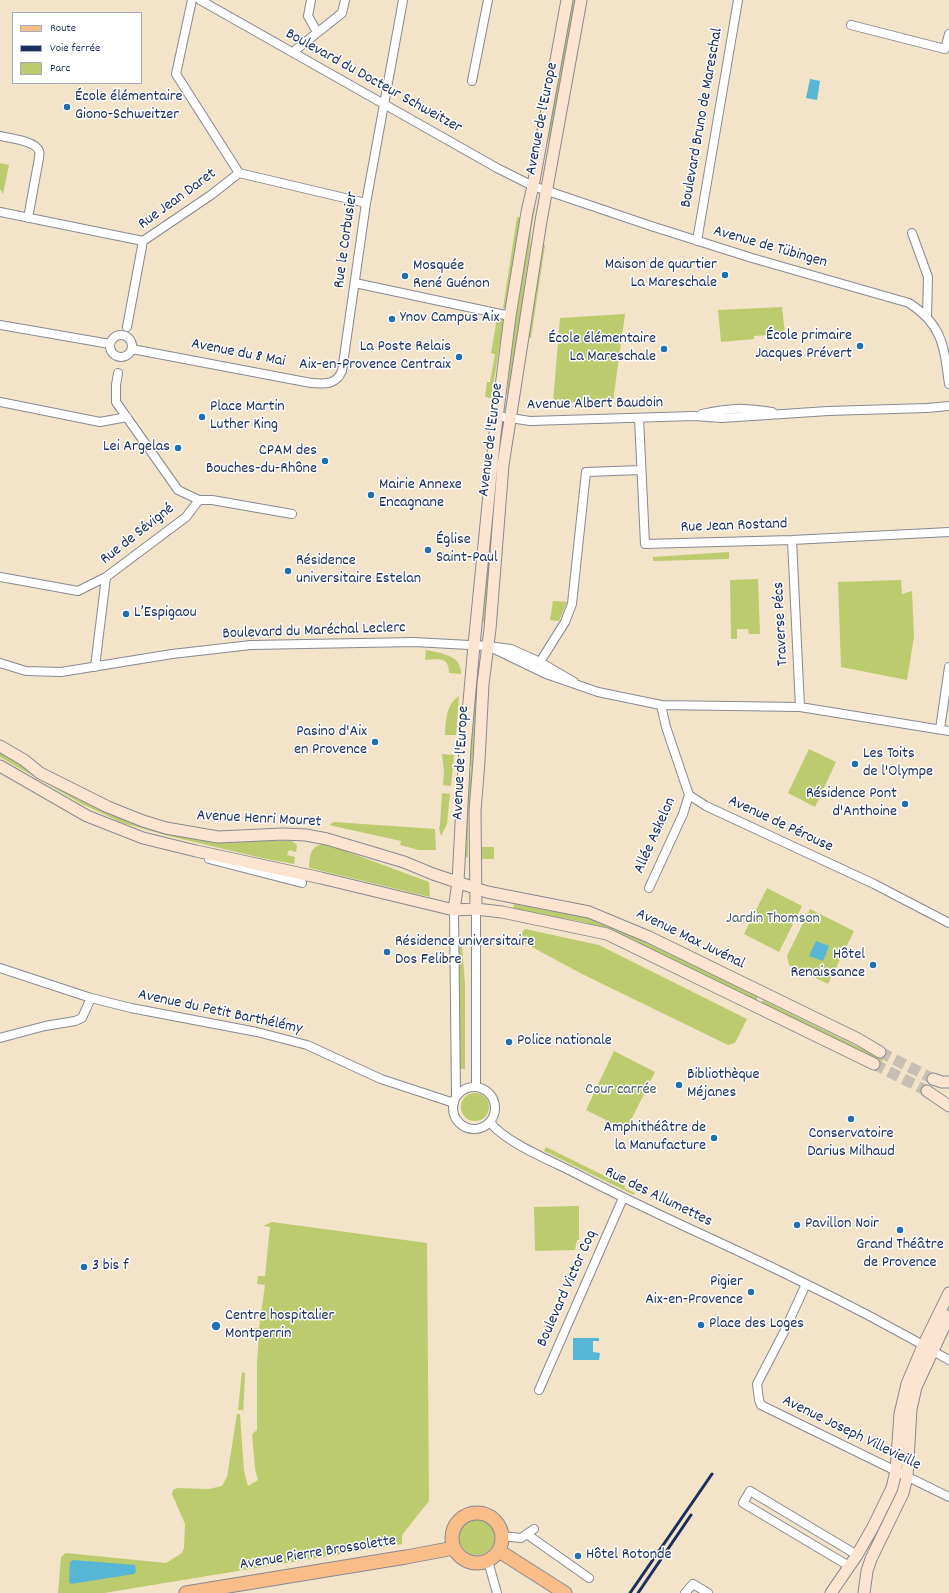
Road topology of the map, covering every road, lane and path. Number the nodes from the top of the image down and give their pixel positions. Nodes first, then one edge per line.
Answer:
1 (192, 0) edge
2 (200, 0) edge
3 (311, 0) edge
4 (345, 0) edge
5 (403, 0) edge
6 (488, 0) edge
7 (567, 0) edge
8 (581, 0) edge
9 (738, 0) edge
10 (851, 25) dead end
11 (317, 32) junction
12 (949, 34) edge
13 (947, 50) edge
14 (292, 52) junction
15 (472, 81) dead end
16 (384, 104) junction
17 (0, 136) edge
18 (239, 172) junction
19 (533, 186) junction
20 (546, 190) junction
21 (366, 203) junction
22 (0, 212) edge
23 (28, 218) junction
24 (912, 233) dead end
25 (143, 241) junction
26 (697, 241) junction
27 (355, 283) junction
28 (510, 316) junction
29 (927, 316) junction
30 (0, 325) edge
31 (127, 326) dead end
32 (110, 344) junction
33 (132, 348) junction
34 (118, 374) dead end
35 (338, 380) joint
36 (949, 384) edge
37 (0, 402) edge
38 (949, 406) edge
39 (497, 416) junction
40 (127, 417) junction
41 (510, 418) junction
42 (639, 418) junction
43 (641, 470) junction
44 (199, 500) junction
45 (292, 514) dead end
46 (949, 532) edge
47 (792, 540) junction
48 (0, 577) edge
49 (106, 577) junction
50 (474, 645) junction
51 (488, 646) junction
52 (540, 662) junction
53 (0, 663) edge
54 (95, 667) junction
55 (949, 667) edge
56 (574, 682) junction
57 (661, 705) junction
58 (800, 707) junction
59 (940, 729) junction
60 (949, 731) edge
61 (0, 746) edge
62 (0, 766) edge
63 (689, 795) junction
64 (144, 838) junction
65 (458, 882) junction
66 (302, 883) dead end
67 (476, 888) junction
68 (649, 888) dead end
69 (454, 910) junction
70 (476, 910) junction
71 (946, 922) edge
72 (0, 968) edge
73 (92, 998) junction
74 (0, 1038) edge
75 (880, 1052) tunnel mouth
76 (874, 1064) tunnel mouth
77 (933, 1079) tunnel mouth
78 (949, 1082) edge
79 (476, 1087) junction
80 (927, 1091) tunnel mouth
81 (455, 1100) junction
82 (949, 1106) edge
83 (490, 1122) junction
84 (480, 1128) junction
85 (500, 1133) junction
86 (623, 1198) junction
87 (806, 1284) junction
88 (949, 1293) edge
89 (949, 1316) edge
90 (928, 1348) junction
91 (949, 1360) edge
92 (539, 1390) dead end
93 (896, 1471) junction
94 (907, 1477) junction
95 (949, 1497) edge
96 (502, 1536) junction
97 (454, 1548) junction
98 (499, 1551) junction
99 (857, 1555) junction
100 (488, 1561) junction
101 (849, 1566) junction
102 (589, 1578) dead end
103 (835, 1590) edge
104 (186, 1593) edge
105 (497, 1593) edge
106 (565, 1593) edge
107 (685, 1593) edge
108 (708, 1593) edge
109 (864, 1593) edge

1 - 18 street
2 - 14 street, Boulevard du Docteur Schweitzer
3 - 11 street
4 - 11 street
5 - 16 street, Rue le Corbusier
6 - 15 street
7 - 19 main road, Avenue de l'Europe
8 - 20 main road, Avenue de l'Europe
9 - 26 street, Boulevard Bruno de Mareschal
10 - 13 street
11 - 14 street
12 - 13 street
14 - 16 street, Boulevard du Docteur Schweitzer
16 - 19 street, Boulevard du Docteur Schweitzer
16 - 21 street, Rue le Corbusier
17 - 23 street
18 - 21 street
18 - 25 street, Rue Jean Daret
19 - 20 street, Avenue de Tübingen
19 - 28 main road, Avenue de l'Europe
20 - 26 street, Avenue de Tübingen
20 - 41 main road, Avenue de l'Europe
21 - 27 street, Rue le Corbusier
22 - 23 street
23 - 25 street
24 - 29 street
25 - 31 street, Rue Jean Daret
26 - 29 street, Avenue de Tübingen
27 - 28 street
27 - 35 street, Rue le Corbusier
28 - 39 main road, Avenue de l'Europe
29 - 36 street, Avenue de Tübingen
30 - 32 street
32 - 33 street
32 - 33 street
33 - 35 street, Avenue du 8 Mai
34 - 40 street
37 - 40 street
38 - 42 street, Avenue Albert Baudoin
39 - 41 street, Avenue Albert Baudoin
39 - 50 main road, Avenue de l'Europe
40 - 44 street
41 - 42 street, Avenue Albert Baudoin
41 - 51 main road, Avenue de l'Europe
42 - 43 street, Rue Jean Rostand
43 - 47 street, Rue Jean Rostand
43 - 52 street
44 - 45 street
44 - 49 street, Rue de Sévigné
46 - 47 street, Rue Jean Rostand
47 - 58 street, Traverse Pécs
48 - 49 street
49 - 54 street, Rue de Sévigné
50 - 51 street, Boulevard du Maréchal Leclerc
50 - 54 street, Boulevard du Maréchal Leclerc
50 - 65 main road, Avenue de l'Europe
51 - 52 street, Boulevard du Maréchal Leclerc
51 - 56 street
51 - 67 main road, Avenue de l'Europe
52 - 56 street, Boulevard du Maréchal Leclerc
53 - 54 street, Boulevard du Maréchal Leclerc
55 - 59 street
56 - 57 street
57 - 58 street
57 - 63 street
58 - 59 street
59 - 60 street
61 - 65 main road, Avenue Henri Mouret
62 - 64 main road
63 - 68 street, Allée Askelon
63 - 71 street, Avenue de Pérouse
64 - 66 street
64 - 69 main road
65 - 67 main road, Avenue Henri Mouret
65 - 69 main road, Avenue de l'Europe
67 - 70 main road, Avenue de l'Europe
67 - 75 main road, Avenue Max Juvénal
69 - 70 main road, Avenue Max Juvénal
69 - 81 street
70 - 76 main road, Avenue Max Juvénal
70 - 79 street
72 - 73 street, Avenue du Petit Barthélémy
73 - 74 street
73 - 81 street, Avenue du Petit Barthélémy
77 - 78 main road
79 - 81 street
79 - 83 street
80 - 82 main road
81 - 84 street
83 - 84 street
83 - 85 street, Rue des Allumettes
84 - 85 street, Rue des Allumettes
85 - 86 street, Rue des Allumettes
86 - 87 street, Rue des Allumettes
86 - 92 street, Boulevard Victor Coq
87 - 90 street, Rue des Allumettes
87 - 93 street, Avenue Joseph Villevieille
88 - 90 main road
89 - 90 main road
90 - 91 street, Rue des Allumettes
90 - 93 main road
90 - 94 main road
93 - 94 street, Avenue Joseph Villevieille
93 - 99 main road
94 - 95 street, Avenue Joseph Villevieille
94 - 109 main road
96 - 97 main road
96 - 98 main road
96 - 102 street
97 - 100 main road
97 - 104 main road, Avenue Pierre Brossolette
98 - 100 main road
98 - 106 main road
99 - 101 main road
99 - 101 street
100 - 105 street
101 - 103 main road
107 - 108 street

